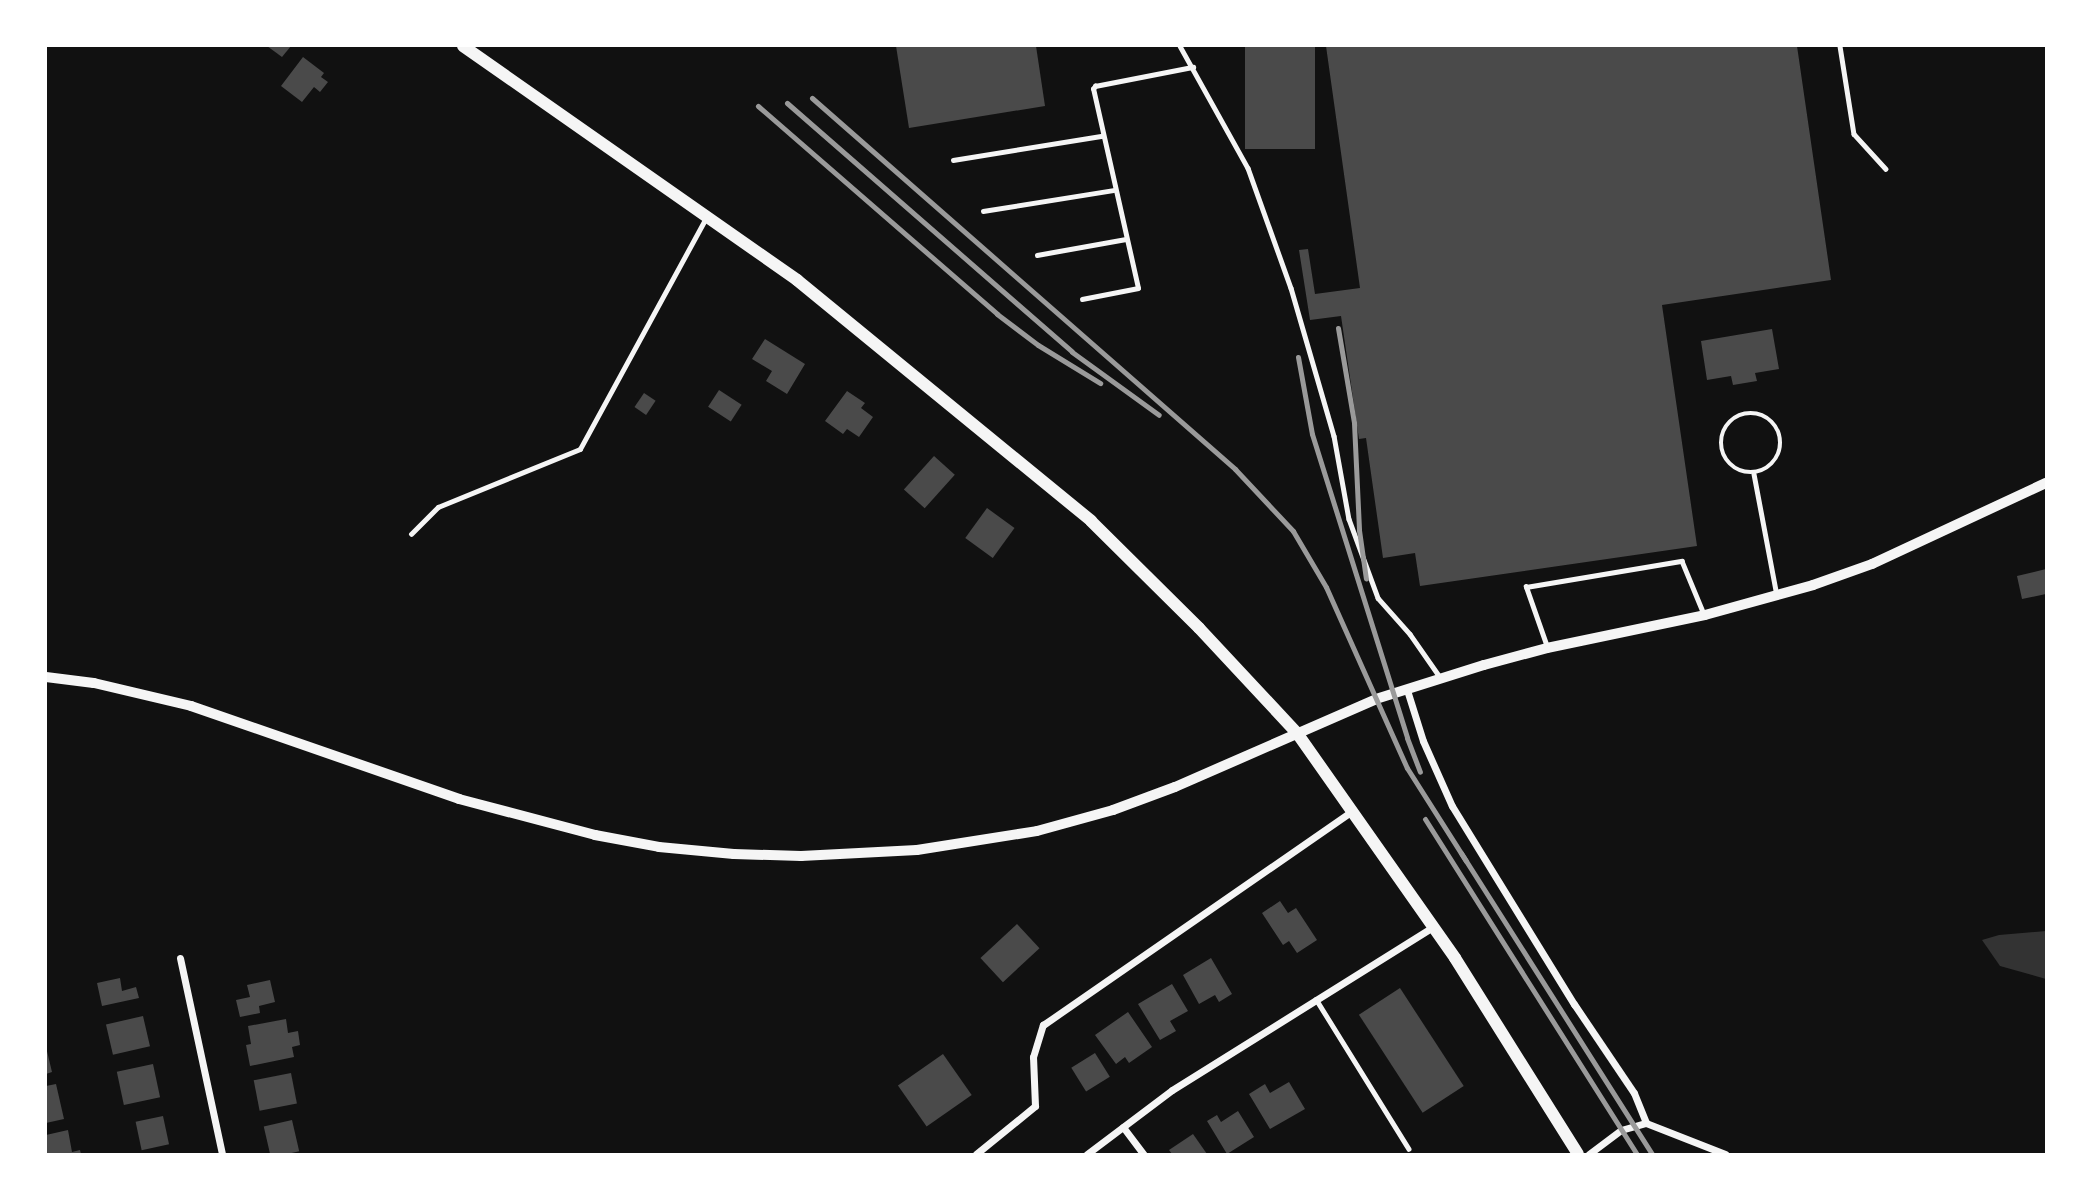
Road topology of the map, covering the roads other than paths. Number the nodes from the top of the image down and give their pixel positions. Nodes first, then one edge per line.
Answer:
1 (463, 46) edge
2 (1181, 46) edge
3 (1840, 46) edge
4 (1192, 67) junction
5 (1102, 136) junction
6 (953, 160) dead end
7 (1886, 169) dead end
8 (1114, 190) junction
9 (984, 211) dead end
10 (707, 217) junction
11 (1126, 239) junction
12 (1037, 255) dead end
13 (1082, 299) dead end
14 (1754, 474) junction
15 (2046, 483) edge
16 (411, 534) dead end
17 (1777, 597) junction
18 (1705, 615) junction
19 (1547, 648) junction
20 (46, 677) edge
21 (1441, 678) junction
22 (1407, 690) junction
23 (1297, 733) junction
24 (1351, 812) junction
25 (1433, 927) junction
26 (180, 958) dead end
27 (1316, 998) junction
28 (1646, 1123) junction
29 (1123, 1127) junction
30 (1409, 1149) dead end
31 (222, 1154) edge
32 (976, 1154) edge
33 (1087, 1154) edge
34 (1143, 1154) edge
35 (1578, 1154) edge
36 (1589, 1154) edge
37 (1725, 1154) edge

1 - 10 main road
2 - 4 lane
3 - 7 lane
4 - 5 lane
4 - 21 lane
5 - 6 lane
5 - 8 lane
8 - 9 lane
8 - 11 lane
10 - 16 lane
10 - 23 main road
11 - 12 lane
11 - 13 lane
14 - 14 lane
14 - 17 lane
15 - 17 street
17 - 18 street
18 - 19 street
18 - 19 lane
19 - 21 street
20 - 23 street
21 - 22 street
22 - 23 street
22 - 28 street
23 - 24 main road
24 - 25 main road
24 - 32 street
25 - 27 street
25 - 35 main road
26 - 31 street
27 - 29 street
27 - 30 lane
28 - 36 street
28 - 37 street
29 - 33 street
29 - 34 street

